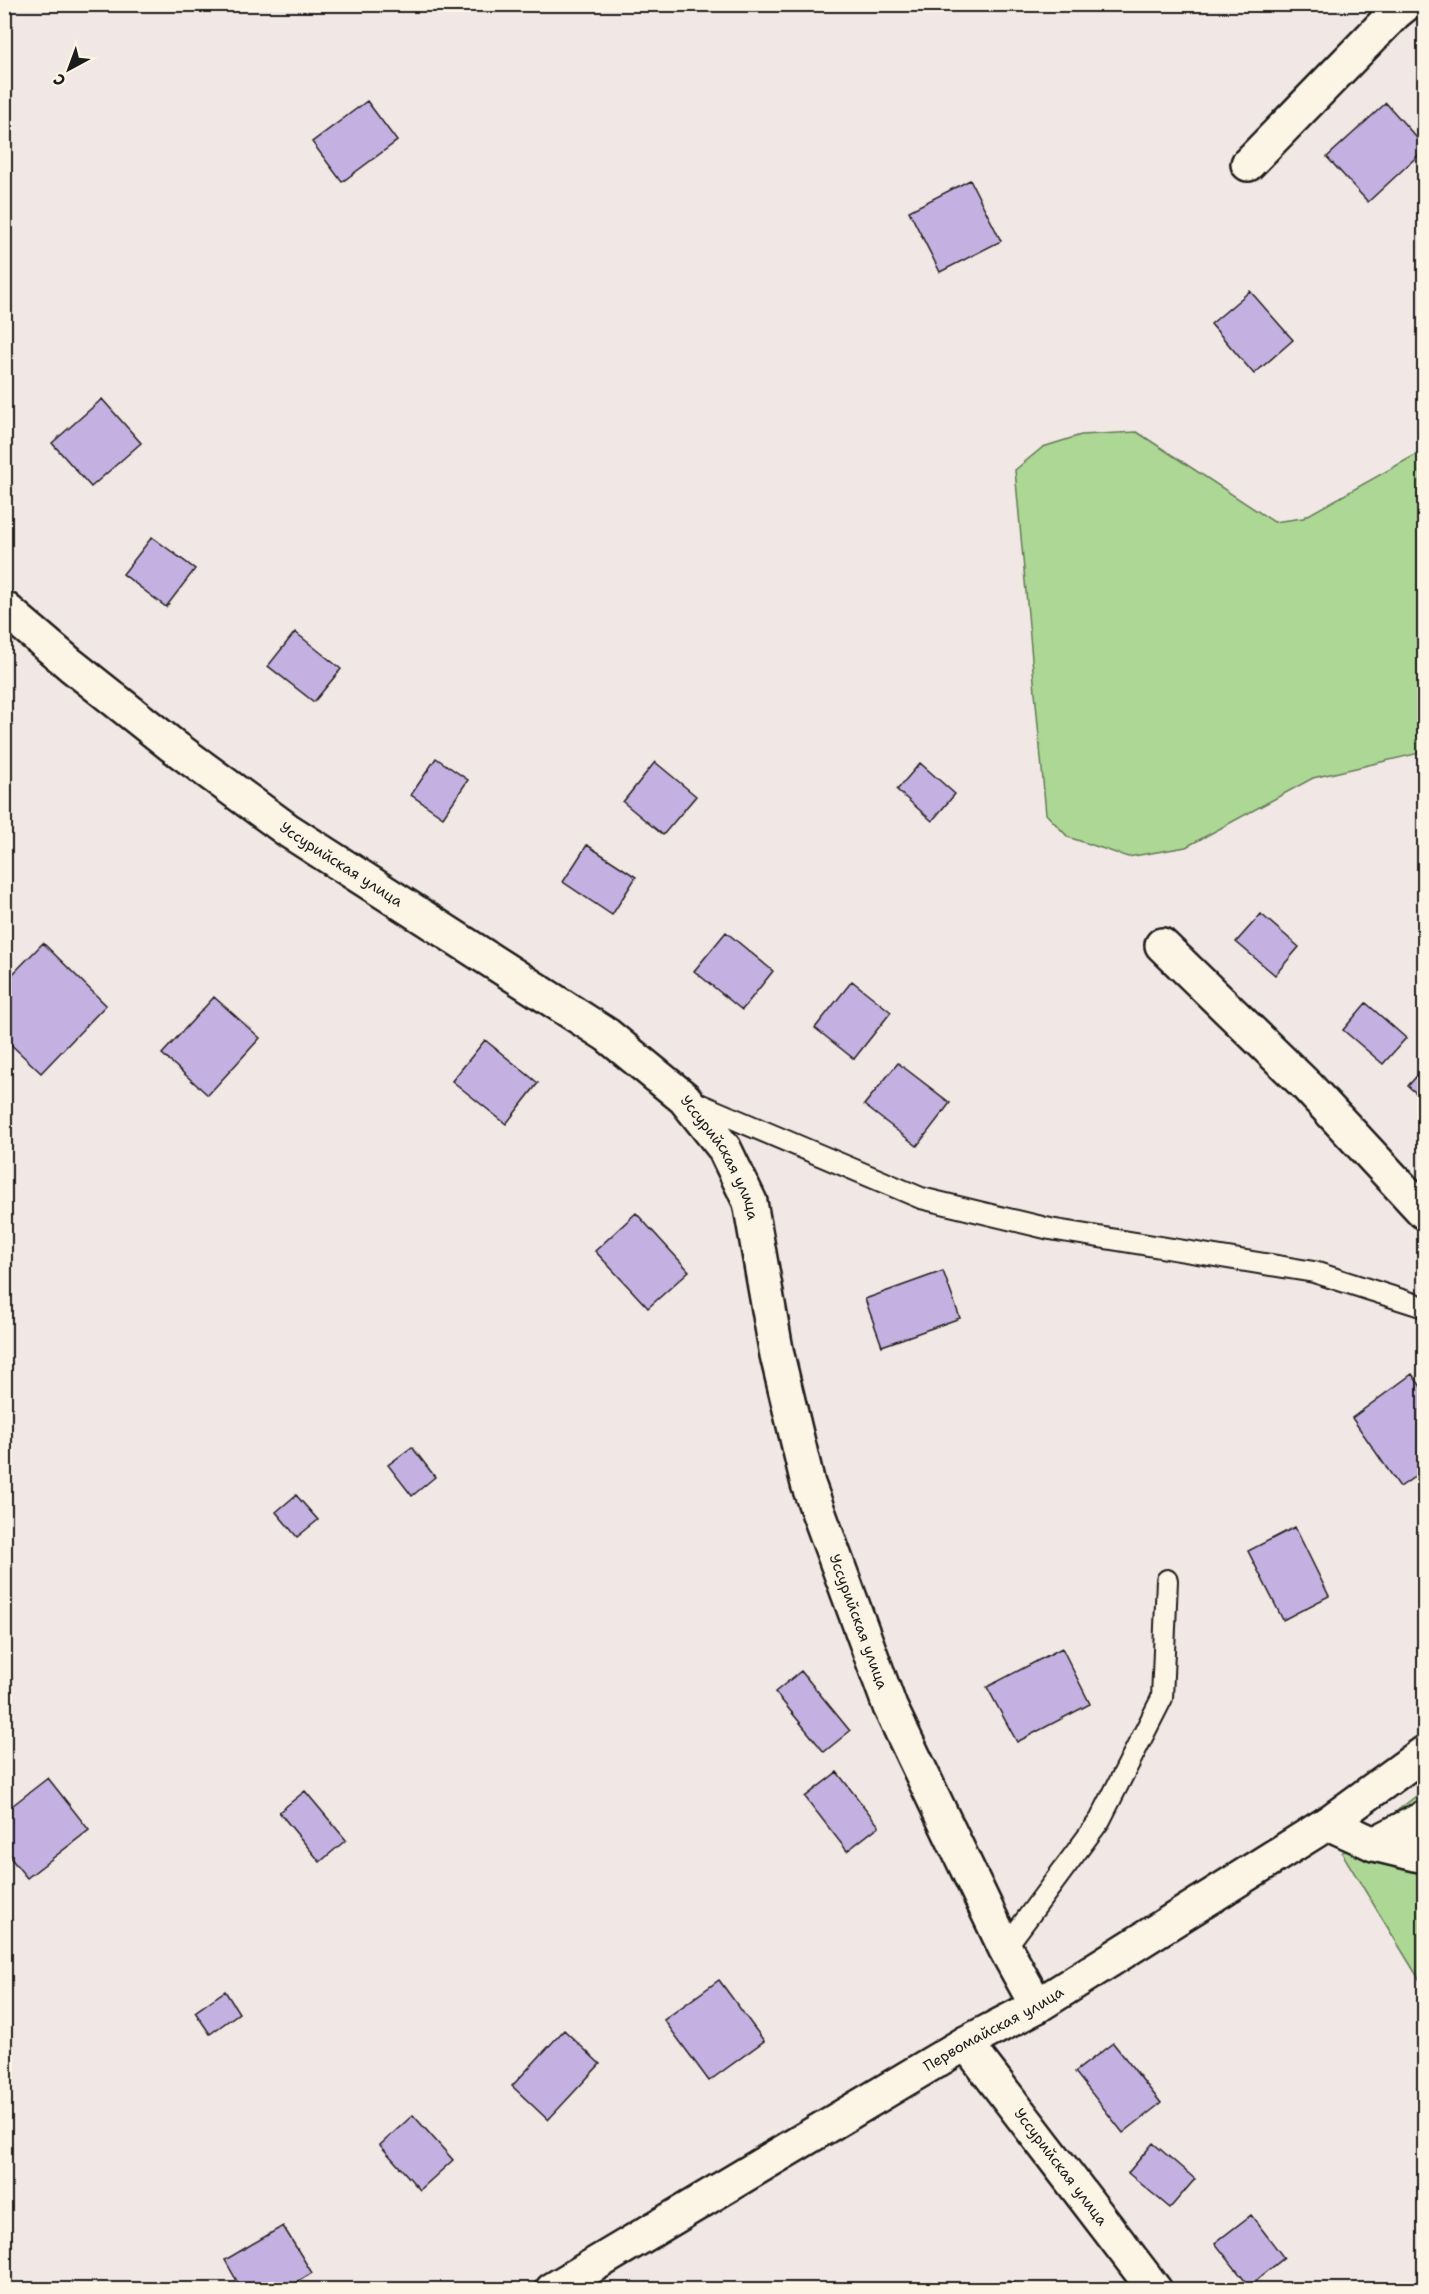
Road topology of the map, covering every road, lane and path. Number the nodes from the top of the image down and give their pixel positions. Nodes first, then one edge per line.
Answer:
1 (1406, 4) edge
2 (1248, 164) dead end
3 (4, 608) edge
4 (1162, 945) dead end
5 (684, 1098) junction
6 (1425, 1212) edge
7 (1425, 1307) edge
8 (1167, 1580) dead end
9 (1425, 1753) edge
10 (1425, 1818) edge
11 (1328, 1823) junction
12 (1374, 1844) junction
13 (1425, 1856) edge
14 (1005, 1948) junction
15 (1037, 2006) junction
16 (966, 2043) junction
17 (552, 2289) edge
18 (1155, 2289) edge

1 - 2 street
3 - 5 street, Уссурийская улица
4 - 6 street
5 - 7 lane
5 - 14 street, Уссурийская улица
8 - 14 lane
9 - 11 street, Первомайская улица
10 - 12 street
11 - 12 street
11 - 15 street, Первомайская улица
12 - 13 street
14 - 15 street, Уссурийская улица
15 - 16 street, Первомайская улица
16 - 17 street, Первомайская улица
16 - 18 street, Уссурийская улица

